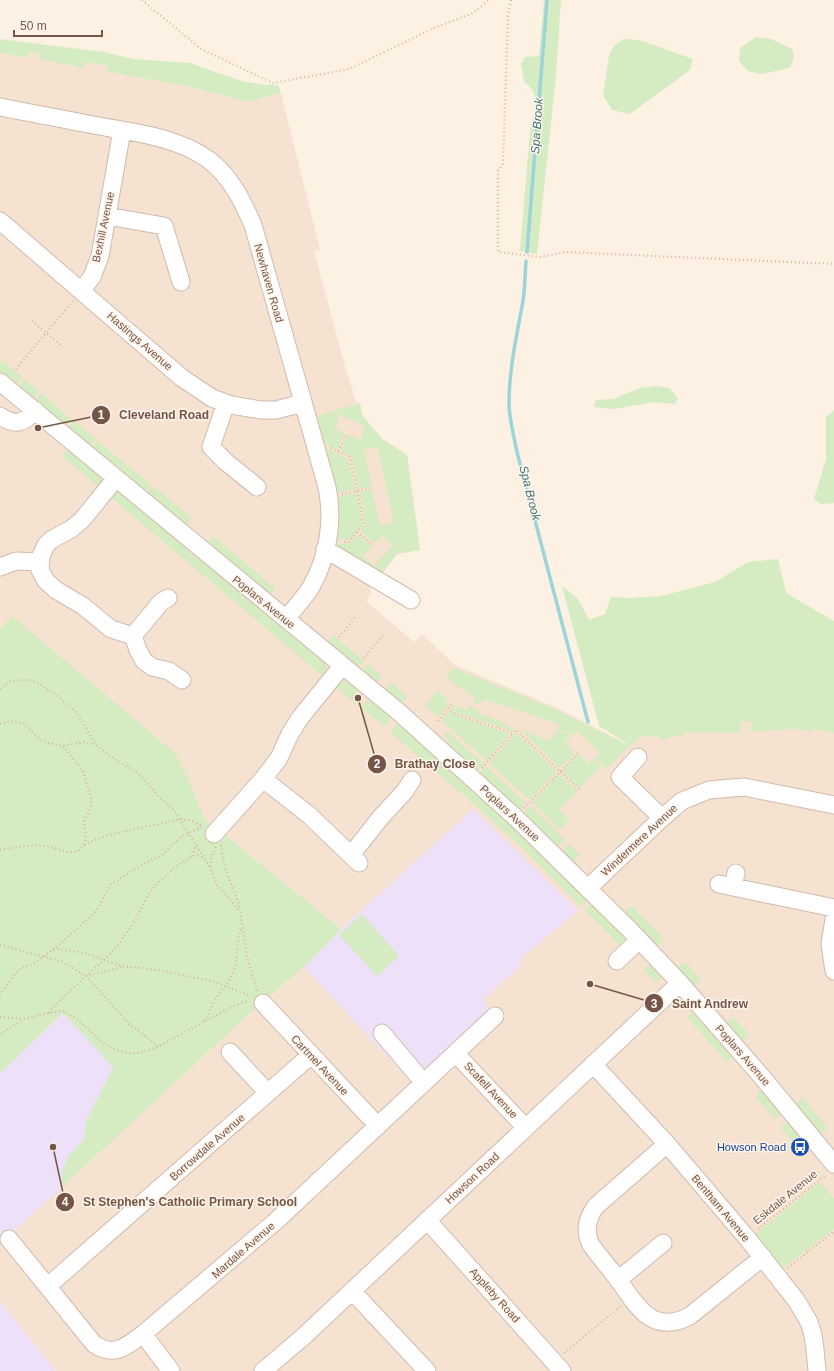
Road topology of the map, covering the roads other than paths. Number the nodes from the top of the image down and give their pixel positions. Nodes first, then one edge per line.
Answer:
1 (0, 107) edge
2 (122, 130) junction
3 (107, 216) junction
4 (0, 221) edge
5 (181, 282) dead end
6 (81, 290) junction
7 (1, 384) edge
8 (226, 403) junction
9 (303, 404) junction
10 (35, 410) junction
11 (0, 416) edge
12 (116, 478) junction
13 (257, 487) dead end
14 (326, 546) junction
15 (40, 562) junction
16 (0, 567) edge
17 (168, 598) dead end
18 (411, 600) dead end
19 (286, 619) junction
20 (133, 636) junction
21 (342, 666) junction
22 (184, 681) dead end
23 (638, 757) dead end
24 (412, 778) dead end
25 (263, 779) junction
26 (834, 805) edge
27 (662, 818) junction
28 (217, 827) road end
29 (729, 881) dead end
30 (588, 888) junction
31 (834, 908) edge
32 (834, 919) edge
33 (639, 940) junction
34 (617, 961) dead end
35 (834, 972) edge
36 (680, 983) junction
37 (261, 1001) road end
38 (495, 1016) dead end
39 (382, 1033) dead end
40 (230, 1052) dead end
41 (456, 1054) junction
42 (311, 1056) junction
43 (593, 1064) junction
44 (424, 1083) junction
45 (268, 1093) junction
46 (378, 1126) junction
47 (525, 1127) junction
48 (667, 1144) junction
49 (833, 1168) edge
50 (427, 1220) junction
51 (10, 1239) dead end
52 (662, 1242) dead end
53 (763, 1257) junction
54 (618, 1280) junction
55 (48, 1286) junction
56 (352, 1291) junction
57 (143, 1334) junction
58 (558, 1366) edge
59 (421, 1369) edge
60 (171, 1371) edge
61 (263, 1371) edge
62 (817, 1371) edge

1 - 2 street, Newhaven Road
2 - 3 street, Bexhill Avenue
2 - 9 street, Newhaven Road
3 - 5 street
3 - 6 street, Bexhill Avenue
4 - 6 street, Hastings Avenue
6 - 8 street, Hastings Avenue
7 - 10 street, Poplars Avenue
8 - 9 street, Hastings Avenue
8 - 13 street
9 - 14 street, Newhaven Road
10 - 11 street
10 - 12 street, Poplars Avenue
12 - 15 street
12 - 19 street, Poplars Avenue
14 - 18 street
14 - 19 street, Newhaven Road
15 - 16 street
15 - 20 street
17 - 20 street
19 - 21 street, Poplars Avenue
20 - 22 street
21 - 25 street
21 - 30 street, Poplars Avenue
23 - 27 street
24 - 25 street
25 - 28 street
26 - 27 street, Windermere Avenue
27 - 30 street, Windermere Avenue
29 - 31 street
30 - 33 street, Poplars Avenue
32 - 35 street
33 - 34 street
33 - 36 street, Poplars Avenue
36 - 43 street, Howson Road
36 - 49 street, Poplars Avenue
37 - 42 street, Cartmel Avenue
38 - 41 street, Mardale Avenue
39 - 44 street
40 - 45 street
41 - 44 street, Mardale Avenue
41 - 47 street, Scafell Avenue
42 - 45 street, Borrowdale Avenue
42 - 46 street, Cartmel Avenue
43 - 47 street, Howson Road
43 - 48 street, Bentham Avenue
44 - 46 street, Mardale Avenue
45 - 55 street, Borrowdale Avenue
46 - 57 street, Mardale Avenue
47 - 50 street, Howson Road
48 - 53 street, Bentham Avenue
48 - 54 street
50 - 56 street, Howson Road
50 - 58 street, Appleby Road
51 - 55 street, Mardale Avenue
52 - 54 street
53 - 54 street
53 - 62 street, Bentham Avenue
55 - 57 street, Mardale Avenue
56 - 59 street
56 - 61 street, Howson Road
57 - 60 street

